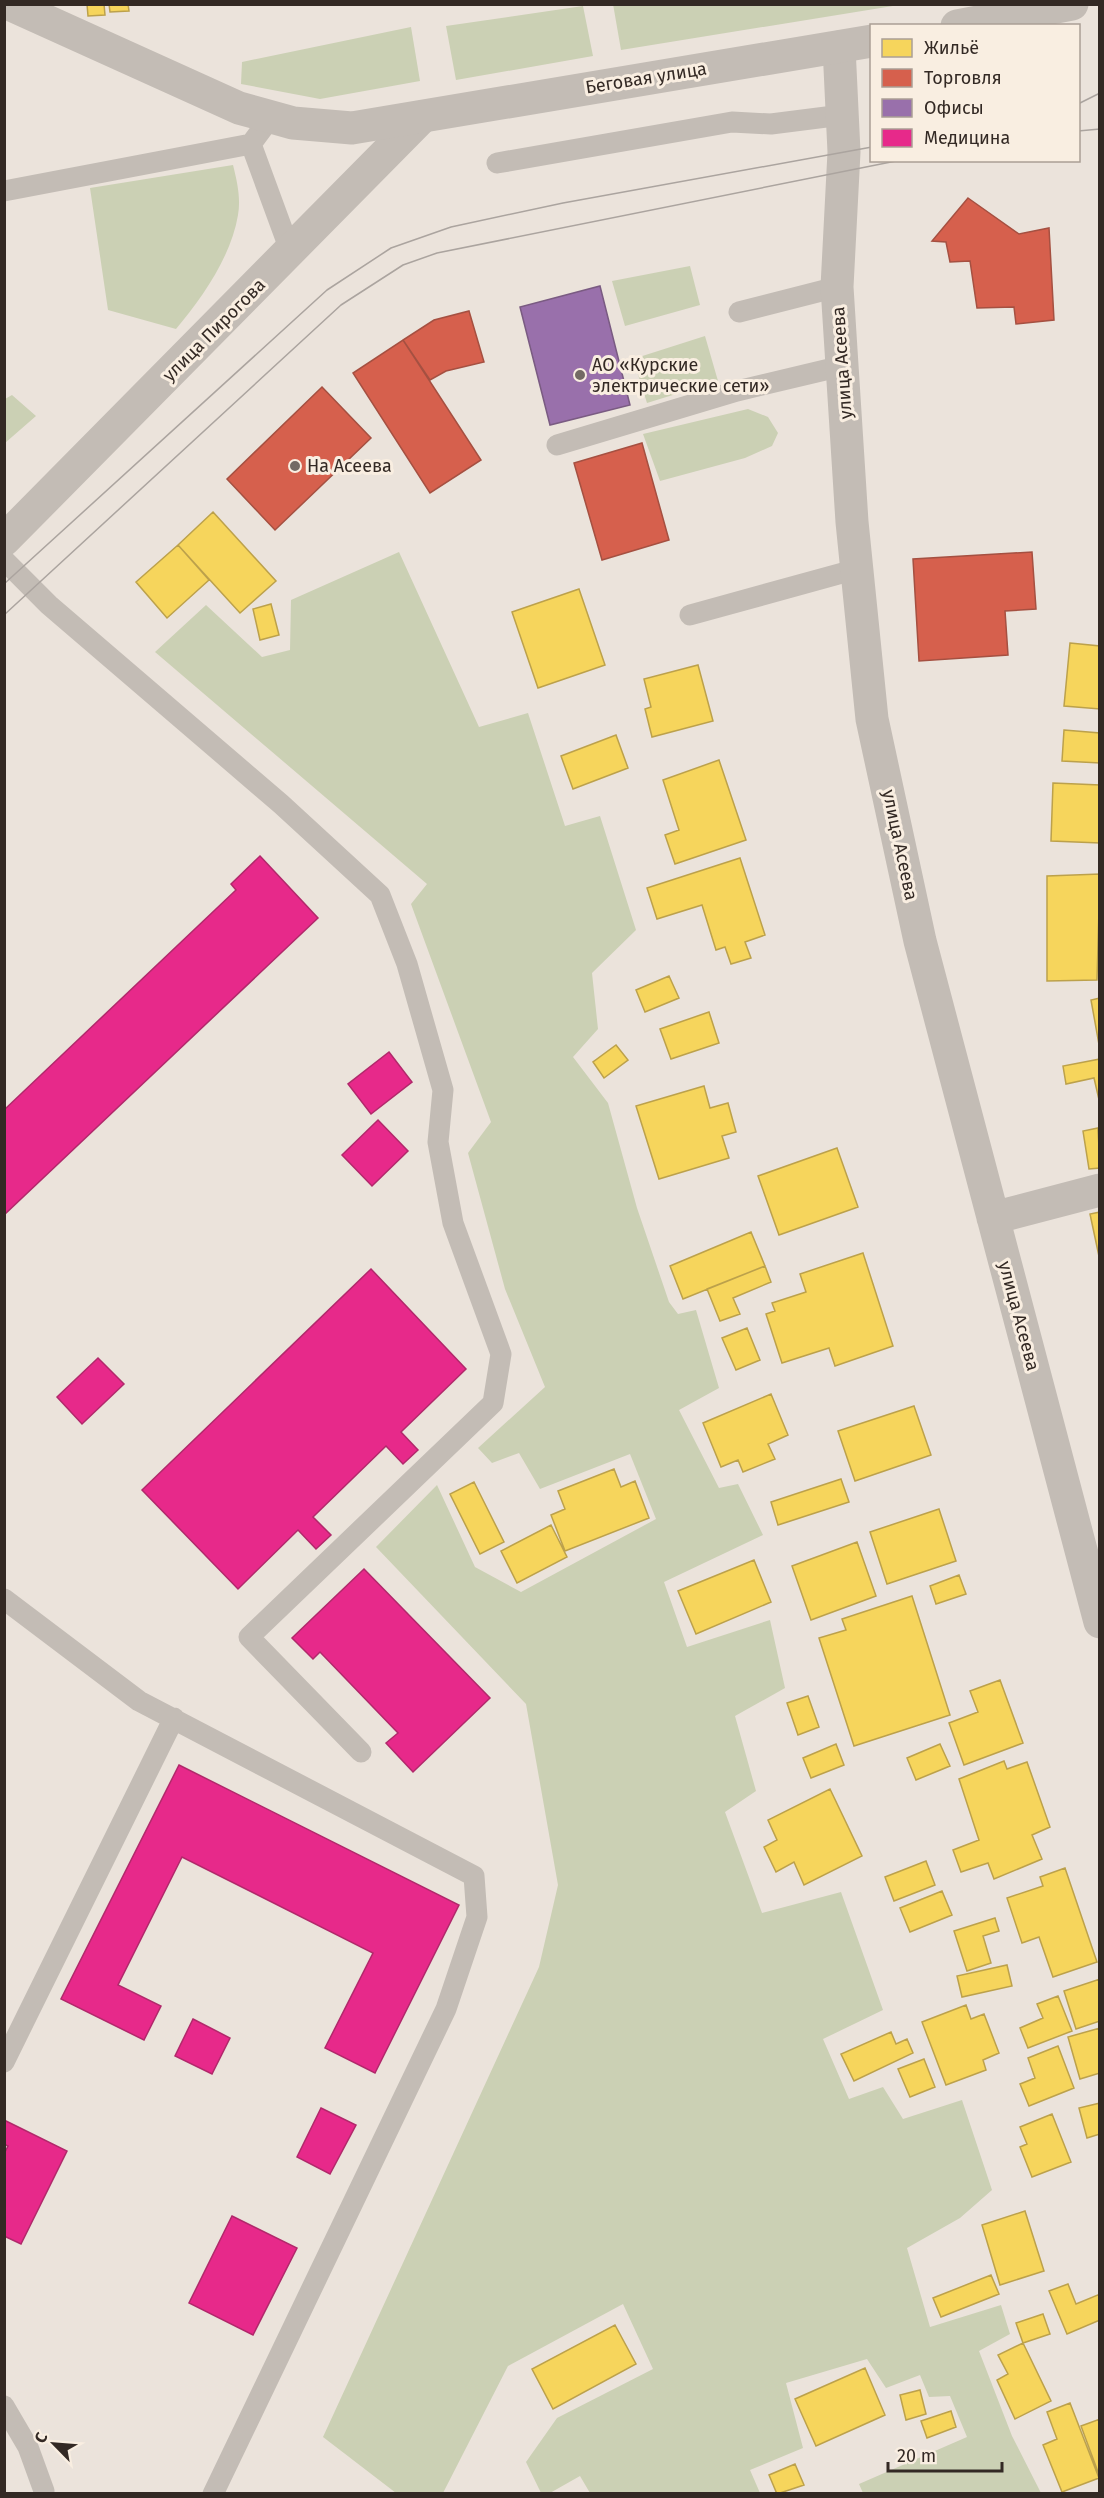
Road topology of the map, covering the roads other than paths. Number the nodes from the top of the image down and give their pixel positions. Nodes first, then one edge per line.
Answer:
1 (9, 4) edge
2 (1072, 4) edge
3 (967, 24) edge
4 (870, 41) edge
5 (839, 47) junction
6 (842, 115) junction
7 (271, 117) junction
8 (422, 117) junction
9 (250, 144) junction
10 (497, 163) dead end
11 (4, 190) edge
12 (291, 253) junction
13 (837, 287) junction
14 (739, 312) dead end
15 (842, 366) junction
16 (557, 445) dead end
17 (4, 540) edge
18 (4, 560) edge
19 (857, 569) junction
20 (690, 615) dead end
21 (1100, 1190) edge
22 (993, 1218) junction
23 (4, 1599) edge
24 (1100, 1622) edge
25 (174, 1718) junction
26 (361, 1752) dead end
27 (4, 2062) edge
28 (4, 2406) edge
29 (43, 2493) edge
30 (213, 2493) edge

1 - 7 street, Беговая улица
2 - 3 street
4 - 5 street, Беговая улица
5 - 6 street, улица Асеева
5 - 8 street, Беговая улица
6 - 10 lane
6 - 13 street, улица Асеева
7 - 8 street, Беговая улица
7 - 9 lane
8 - 12 street, улица Пирогова
9 - 11 lane
9 - 12 lane
12 - 17 street, улица Пирогова
13 - 14 lane
13 - 15 street, улица Асеева
15 - 16 lane
15 - 19 street, улица Асеева
18 - 26 lane
19 - 20 lane
19 - 22 street, улица Асеева
21 - 22 street
22 - 24 street, улица Асеева
23 - 25 lane
25 - 27 lane
25 - 30 lane
28 - 29 lane

